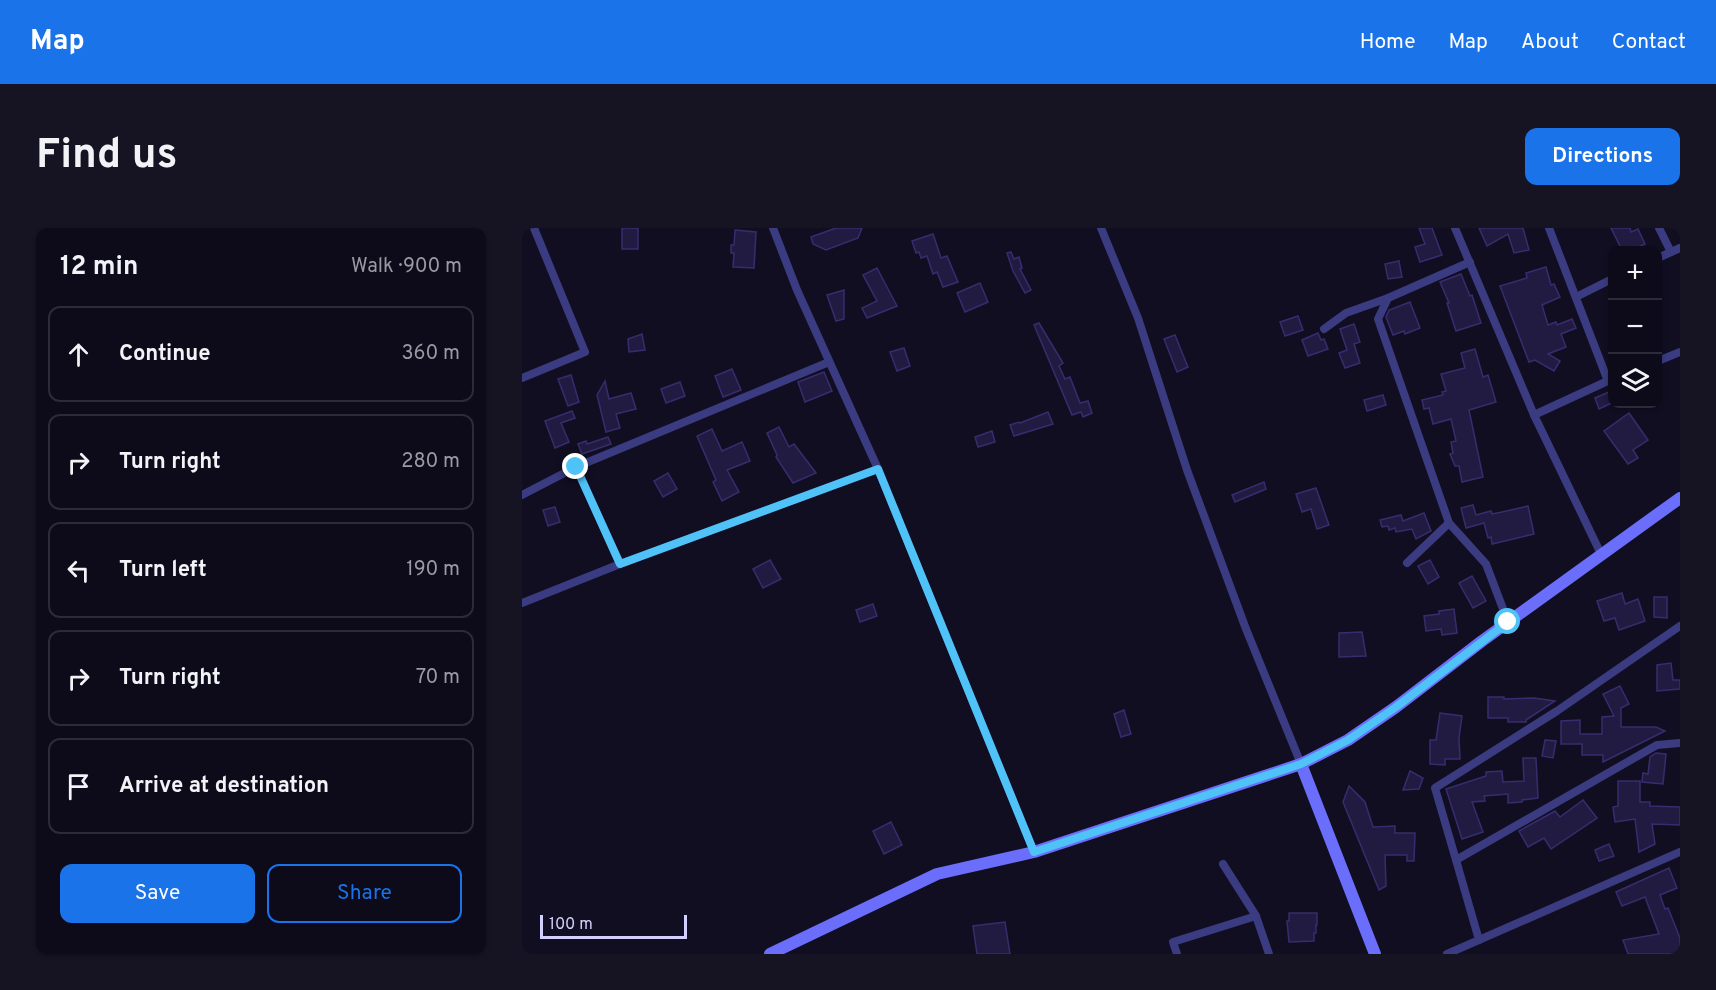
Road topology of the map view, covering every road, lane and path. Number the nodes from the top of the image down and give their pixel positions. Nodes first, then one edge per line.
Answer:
1 (534, 228) edge
2 (773, 228) edge
3 (1101, 228) edge
4 (1455, 228) edge
5 (1549, 228) edge
6 (1659, 228) edge
7 (1680, 248) edge
8 (1671, 252) junction
9 (1662, 256) edge
10 (1470, 262) junction
11 (1608, 281) edge
12 (1388, 297) junction
13 (1576, 297) junction
14 (1324, 329) dead end
15 (1680, 352) edge
16 (1662, 359) edge
17 (829, 362) junction
18 (1608, 375) edge
19 (522, 378) edge
20 (1608, 381) edge
21 (1534, 415) junction
22 (576, 467) junction
23 (878, 469) junction
24 (522, 495) edge
25 (1680, 498) edge
26 (1449, 523) junction
27 (1600, 554) junction
28 (1407, 563) dead end
29 (620, 564) junction
30 (522, 603) edge
31 (1508, 622) junction
32 (1680, 626) edge
33 (1680, 743) edge
34 (1301, 764) junction
35 (1034, 852) junction
36 (1680, 852) edge
37 (1456, 860) junction
38 (1223, 864) dead end
39 (1256, 916) junction
40 (1479, 940) junction
41 (770, 954) edge
42 (1177, 954) edge
43 (1269, 954) edge
44 (1375, 954) edge
45 (1447, 954) edge

1 - 19 street
2 - 17 street
3 - 34 street
4 - 10 street
5 - 13 street
6 - 8 street
7 - 8 street
8 - 9 street
10 - 12 street
10 - 21 street
11 - 13 street
12 - 14 street
12 - 26 street
13 - 18 street
15 - 16 street
17 - 22 street
17 - 23 street
20 - 21 street
21 - 27 street
22 - 24 street
22 - 29 street
23 - 29 street
23 - 35 street
25 - 27 street
26 - 28 street
26 - 31 street
27 - 31 street
29 - 30 street
31 - 34 street
32 - 37 street
33 - 37 street
34 - 35 street
34 - 44 street
35 - 41 street
36 - 40 street
37 - 40 street
38 - 39 street
39 - 42 street
39 - 43 street
40 - 45 street

